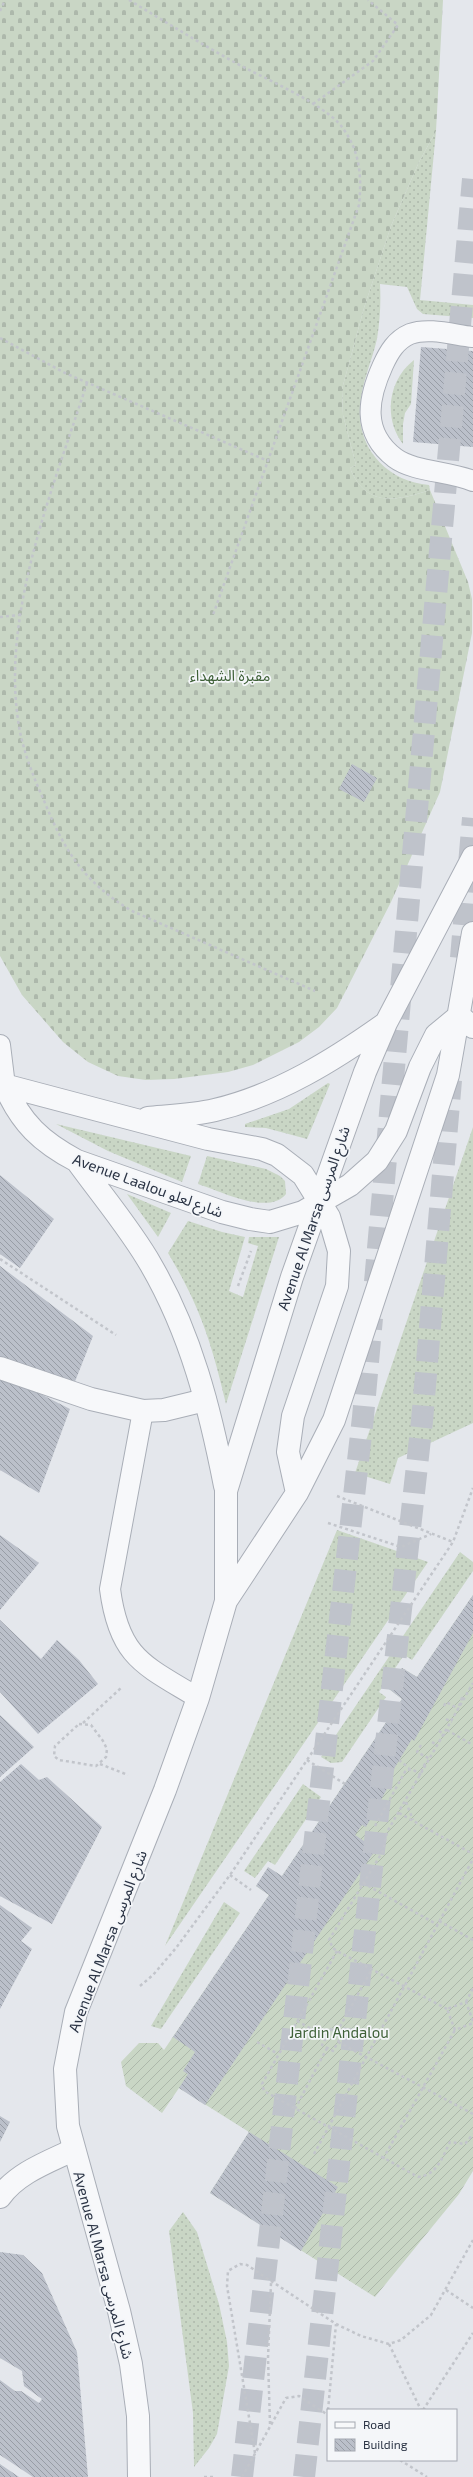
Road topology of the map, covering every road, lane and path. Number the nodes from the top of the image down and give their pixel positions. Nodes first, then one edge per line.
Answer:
1 (5, 0) edge
2 (129, 0) edge
3 (368, 0) edge
4 (0, 11) edge
5 (313, 104) junction
6 (473, 337) edge
7 (0, 338) edge
8 (87, 383) junction
9 (268, 461) junction
10 (473, 480) edge
11 (19, 615) junction
12 (213, 615) dead end
13 (0, 616) edge
14 (473, 857) edge
15 (473, 933) edge
16 (315, 991) dead end
17 (466, 1021) edge
18 (386, 1023) junction
19 (0, 1045) edge
20 (2, 1085) edge
21 (137, 1119) junction
22 (76, 1161) junction
23 (321, 1202) junction
24 (250, 1255) dead end
25 (0, 1259) edge
26 (238, 1286) dead end
27 (116, 1335) dead end
28 (0, 1368) edge
29 (205, 1400) junction
30 (143, 1411) junction
31 (473, 1488) edge
32 (226, 1491) junction
33 (297, 1493) junction
34 (337, 1496) dead end
35 (328, 1522) dead end
36 (432, 1534) junction
37 (453, 1542) junction
38 (226, 1601) junction
39 (473, 1683) edge
40 (121, 1688) dead end
41 (198, 1698) junction
42 (444, 1706) dead end
43 (459, 1709) junction
44 (446, 1719) dead end
45 (452, 1722) junction
46 (83, 1723) junction
47 (447, 1730) junction
48 (439, 1731) dead end
49 (445, 1735) junction
50 (432, 1742) dead end
51 (421, 1745) dead end
52 (473, 1745) edge
53 (438, 1746) junction
54 (430, 1759) junction
55 (307, 1760) junction
56 (399, 1760) dead end
57 (100, 1764) junction
58 (409, 1768) junction
59 (422, 1774) junction
60 (128, 1775) dead end
61 (345, 1784) dead end
62 (406, 1802) junction
63 (399, 1813) junction
64 (413, 1821) junction
65 (374, 1826) dead end
66 (473, 1854) edge
67 (473, 1859) edge
68 (230, 1875) junction
69 (363, 1882) junction
70 (251, 1890) dead end
71 (439, 1923) junction
72 (473, 1940) edge
73 (337, 1951) junction
74 (372, 1969) junction
75 (140, 1986) dead end
76 (404, 1987) junction
77 (473, 1988) edge
78 (466, 2002) junction
79 (447, 2009) junction
80 (297, 2021) junction
81 (473, 2022) edge
82 (455, 2030) junction
83 (337, 2032) junction
84 (326, 2037) junction
85 (257, 2042) dead end
86 (338, 2042) junction
87 (328, 2048) junction
88 (278, 2054) junction
89 (366, 2057) junction
90 (423, 2088) junction
91 (295, 2109) junction
92 (473, 2114) edge
93 (328, 2128) junction
94 (473, 2134) edge
95 (73, 2150) junction
96 (314, 2154) dead end
97 (383, 2159) junction
98 (0, 2197) edge
99 (473, 2240) edge
100 (271, 2282) junction
101 (446, 2290) junction
102 (473, 2308) edge
103 (336, 2324) junction
104 (473, 2333) edge
105 (389, 2344) junction
106 (328, 2409) edge
107 (422, 2409) edge
108 (423, 2409) edge
109 (327, 2412) edge
110 (270, 2424) junction
111 (255, 2454) junction
112 (402, 2461) edge
113 (139, 2477) edge
114 (204, 2477) edge
115 (215, 2477) edge
116 (242, 2477) edge
117 (427, 2477) edge

1 - 4 path
2 - 5 path
3 - 5 path
5 - 9 path
6 - 10 lane
7 - 8 path
8 - 9 path
8 - 11 path
9 - 12 path
11 - 13 path
11 - 16 path
14 - 18 street, Avenue Al Marsa شارع المرسى
15 - 17 street, Avenue Al Marsa شارع المرسى
17 - 23 street, Avenue Laalou شارع لعلو
17 - 33 street, Avenue Al Marsa شارع المرسى
18 - 21 street
18 - 23 street, Avenue Al Marsa شارع المرسى
19 - 20 lane
20 - 21 street
20 - 22 street, Avenue Laalou شارع لعلو
21 - 23 street
22 - 23 street, Avenue Laalou شارع لعلو
22 - 29 street
23 - 32 street, Avenue Al Marsa شارع المرسى
23 - 33 street
24 - 26 path
25 - 27 path
28 - 30 street
29 - 30 street
29 - 32 street
30 - 41 lane
31 - 37 path
32 - 38 street, Avenue Al Marsa شارع المرسى
33 - 38 street, Avenue Al Marsa شارع المرسى
34 - 36 path
35 - 36 path
36 - 37 path
37 - 55 path
38 - 41 street, Avenue Al Marsa شارع المرسى
39 - 43 path
40 - 46 path
41 - 95 street, Avenue Al Marsa شارع المرسى
42 - 43 path
43 - 45 path
44 - 45 path
45 - 47 path
46 - 57 path
46 - 57 path
47 - 49 path
47 - 52 path
48 - 49 path
49 - 53 path
50 - 53 path
51 - 54 path
53 - 54 path
54 - 59 path
55 - 61 path
55 - 68 path
56 - 58 path
57 - 60 path
58 - 59 path
58 - 65 path
59 - 62 path
62 - 63 path
62 - 64 path
63 - 64 path
63 - 69 path
64 - 66 path
67 - 71 path
68 - 70 path
68 - 75 path
69 - 71 path
69 - 73 path
71 - 72 path
71 - 76 path
73 - 74 path
73 - 80 path
74 - 76 path
74 - 83 path
76 - 79 path
76 - 89 path
77 - 78 path
78 - 79 path
78 - 81 path
79 - 82 path
80 - 84 path
80 - 88 path
81 - 82 path
82 - 90 path
83 - 84 path
83 - 86 path
84 - 87 path
85 - 88 path
86 - 87 path
86 - 89 path
87 - 91 path
88 - 91 path
89 - 90 path
89 - 93 path
90 - 92 path
90 - 97 path
91 - 93 path
93 - 96 path
93 - 97 path
94 - 97 path
95 - 98 street
95 - 113 street, Avenue Al Marsa شارع المرسى
99 - 101 path
100 - 103 path
100 - 110 path
100 - 111 path
101 - 102 path
101 - 105 path
103 - 105 path
103 - 106 path
104 - 108 path
105 - 107 path
109 - 110 path
110 - 111 path
111 - 116 path
112 - 117 path
114 - 115 path

